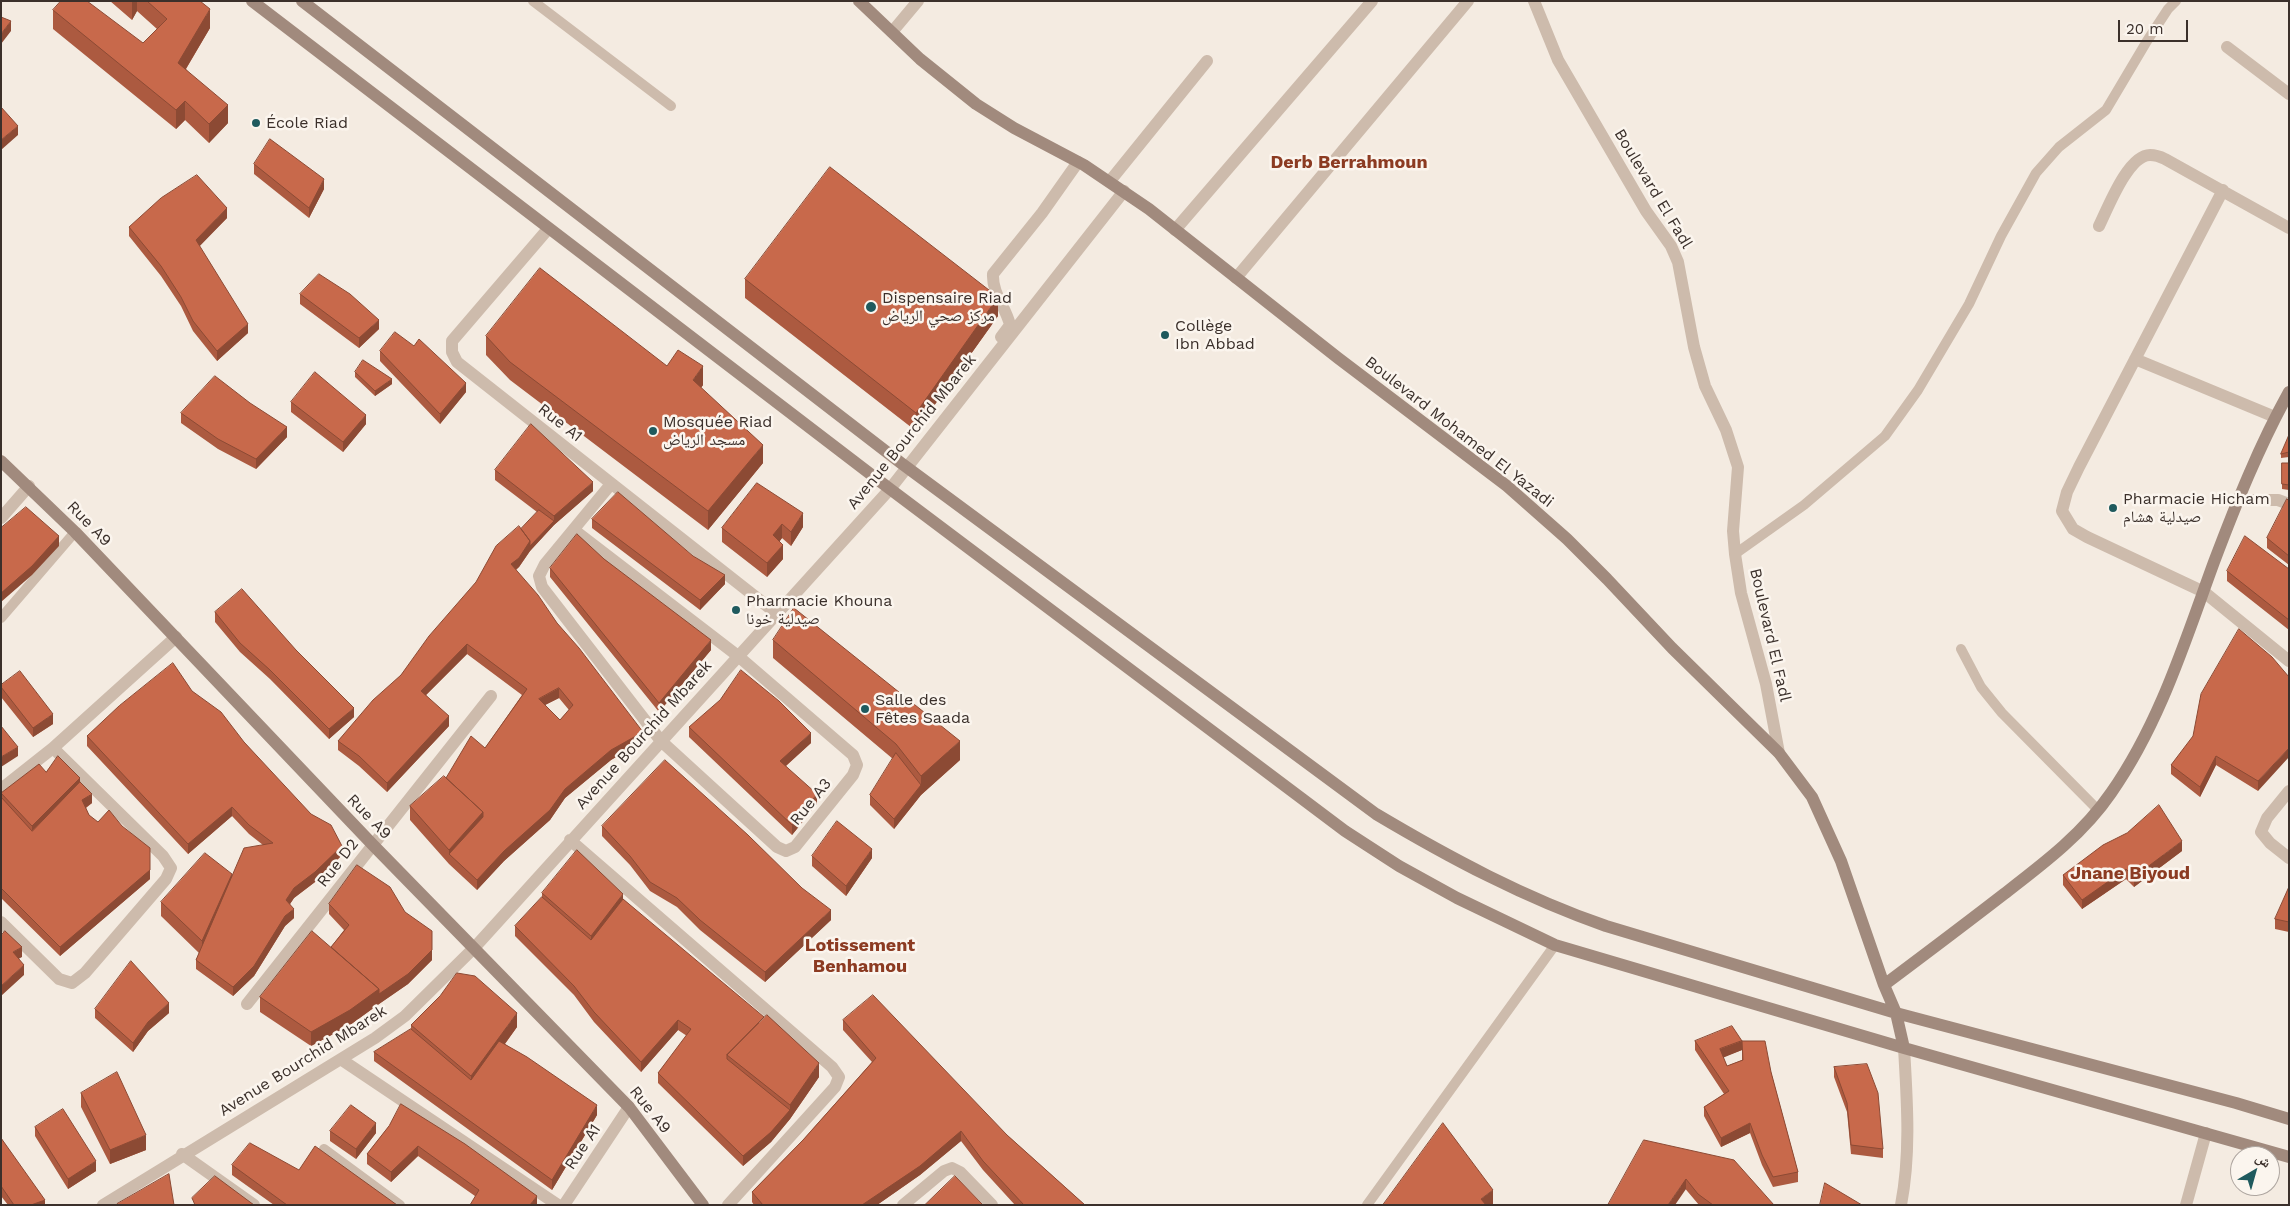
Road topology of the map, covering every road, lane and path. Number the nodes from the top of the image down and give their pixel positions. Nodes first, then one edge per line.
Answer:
1 (252, 1) edge
2 (302, 1) edge
3 (533, 1) edge
4 (860, 1) edge
5 (918, 1) edge
6 (1372, 1) edge
7 (1468, 1) edge
8 (1534, 1) edge
9 (2176, 1) edge
10 (892, 32) junction
11 (2227, 46) dead end
12 (1207, 61) dead end
13 (2289, 94) edge
14 (671, 106) dead end
15 (1078, 162) junction
16 (1110, 181) junction
17 (2223, 190) junction
18 (1124, 191) junction
19 (2100, 226) dead end
20 (2289, 228) edge
21 (548, 229) junction
22 (1175, 230) junction
23 (1236, 278) junction
24 (2135, 359) junction
25 (2289, 392) edge
26 (2275, 417) junction
27 (1, 461) edge
28 (905, 465) junction
29 (611, 484) junction
30 (29, 486) junction
31 (890, 489) junction
32 (2239, 500) junction
33 (2289, 504) edge
34 (1, 518) edge
35 (574, 530) junction
36 (75, 532) junction
37 (1735, 554) junction
38 (2204, 592) junction
39 (776, 613) junction
40 (1, 618) edge
41 (176, 637) junction
42 (1961, 650) dead end
43 (738, 656) junction
44 (2289, 661) edge
45 (491, 696) dead end
46 (661, 741) junction
47 (53, 748) junction
48 (1779, 753) junction
49 (1, 789) edge
50 (2289, 791) edge
51 (2098, 810) junction
52 (570, 840) junction
53 (373, 845) junction
54 (2289, 858) edge
55 (1, 922) edge
56 (1555, 945) junction
57 (475, 947) junction
58 (1884, 985) junction
59 (247, 1004) dead end
60 (1896, 1013) junction
61 (1904, 1048) junction
62 (342, 1060) junction
63 (629, 1107) junction
64 (2289, 1119) edge
65 (2206, 1133) junction
66 (324, 1149) dead end
67 (182, 1154) junction
68 (2289, 1157) edge
69 (103, 1205) edge
70 (254, 1205) edge
71 (400, 1205) edge
72 (558, 1205) edge
73 (564, 1205) edge
74 (702, 1205) edge
75 (728, 1205) edge
76 (903, 1205) edge
77 (992, 1205) edge
78 (1367, 1205) edge
79 (1901, 1205) edge
80 (2186, 1205) edge

1 - 21 main road
2 - 28 main road
3 - 14 lane
4 - 10 main road, Boulevard Mohamed El Yazadi
5 - 10 street
6 - 22 street
7 - 23 street
8 - 37 street, Boulevard El Fadl
9 - 37 lane
10 - 15 main road, Boulevard Mohamed El Yazadi
11 - 13 street
12 - 16 street
15 - 16 main road, Boulevard Mohamed El Yazadi
15 - 28 street
16 - 18 main road, Boulevard Mohamed El Yazadi
17 - 19 street
17 - 20 street
17 - 24 street
18 - 22 main road, Boulevard Mohamed El Yazadi
18 - 28 street, Avenue Bourchid Mbarek
21 - 29 street, Rue A1
21 - 31 main road
22 - 23 main road, Boulevard Mohamed El Yazadi
23 - 48 main road, Boulevard Mohamed El Yazadi
24 - 26 street
24 - 38 street
25 - 26 main road
26 - 32 main road
27 - 30 main road, Rue A9
28 - 31 street, Avenue Bourchid Mbarek
28 - 60 main road
29 - 35 street
29 - 39 street, Rue A1
30 - 34 street
30 - 36 main road, Rue A9
31 - 39 street, Avenue Bourchid Mbarek
31 - 56 main road
32 - 33 street
32 - 38 main road
35 - 43 street, Rue A3
35 - 46 street, Rue A3
36 - 40 lane
36 - 41 main road, Rue A9
37 - 48 street, Boulevard El Fadl
38 - 44 street
38 - 51 main road
39 - 43 street, Avenue Bourchid Mbarek
41 - 47 street
41 - 53 main road, Rue A9
42 - 51 lane
43 - 46 street, Avenue Bourchid Mbarek
43 - 46 street, Rue A3
45 - 53 street, Rue D2
46 - 52 street, Avenue Bourchid Mbarek
47 - 49 street
47 - 55 street
48 - 58 main road, Boulevard Mohamed El Yazadi
50 - 54 street
51 - 58 main road
52 - 57 street, Avenue Bourchid Mbarek
52 - 75 street
53 - 57 main road, Rue A9
53 - 59 street, Rue D2
56 - 61 main road
56 - 78 lane
57 - 62 street, Avenue Bourchid Mbarek
57 - 63 main road, Rue A9
58 - 60 main road, Boulevard Mohamed El Yazadi
60 - 61 main road, Boulevard Mohamed El Yazadi
60 - 64 main road
61 - 65 main road
61 - 79 street
62 - 67 street, Avenue Bourchid Mbarek
62 - 72 street
63 - 73 street, Rue A1
63 - 74 main road, Rue A9
65 - 68 main road
65 - 80 street
66 - 71 lane
67 - 69 street, Avenue Bourchid Mbarek
67 - 70 street
76 - 77 street

